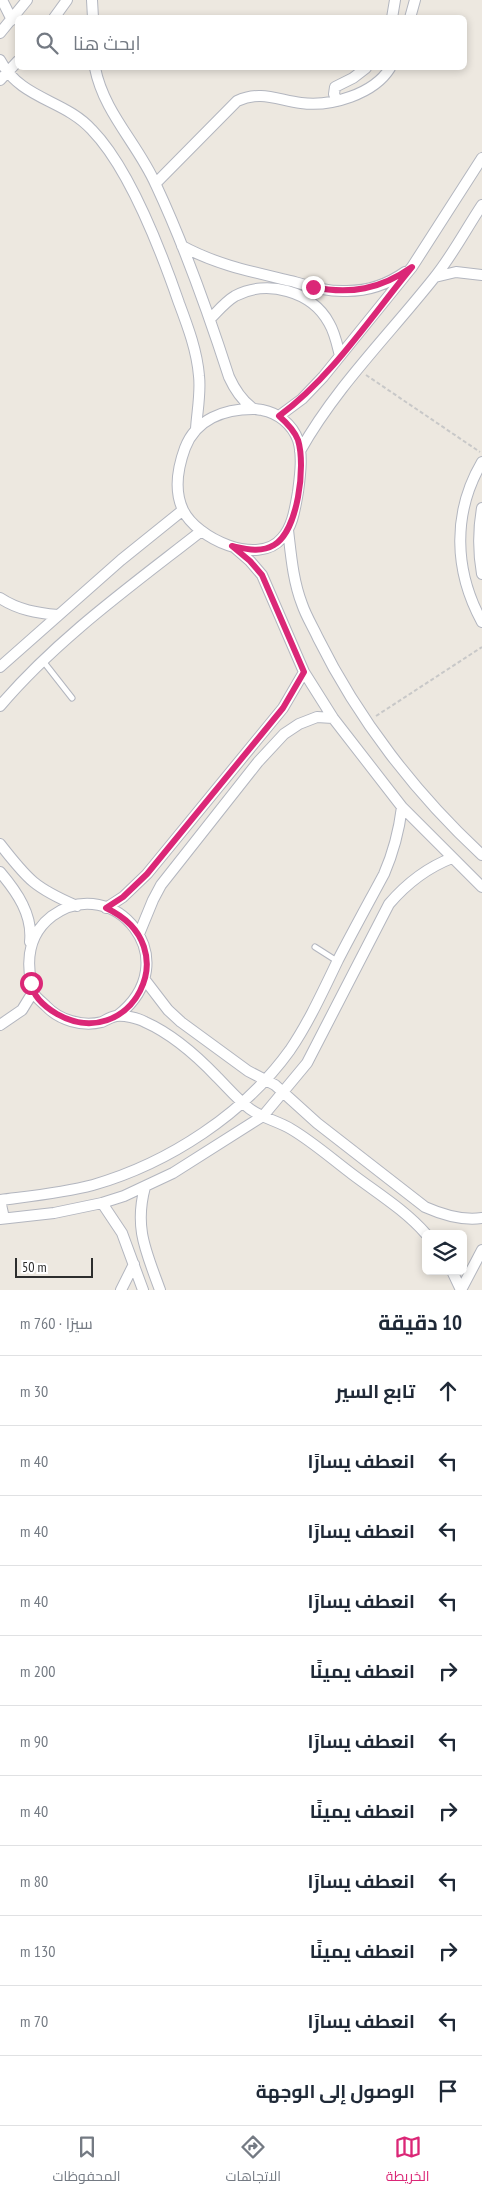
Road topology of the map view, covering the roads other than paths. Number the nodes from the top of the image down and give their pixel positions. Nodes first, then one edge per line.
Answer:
1 (2, 0) edge
2 (28, 0) edge
3 (67, 0) edge
4 (92, 0) edge
5 (395, 0) edge
6 (415, 0) edge
7 (16, 15) edge
8 (56, 15) edge
9 (93, 15) edge
10 (392, 15) edge
11 (411, 15) edge
12 (15, 16) edge
13 (12, 20) junction
14 (0, 33) edge
15 (0, 60) edge
16 (15, 64) edge
17 (96, 70) edge
18 (363, 70) edge
19 (388, 70) edge
20 (4, 76) edge
21 (337, 101) junction
22 (482, 158) edge
23 (156, 183) junction
24 (482, 205) edge
25 (182, 246) junction
26 (412, 267) junction
27 (482, 275) edge
28 (435, 277) junction
29 (210, 319) junction
30 (340, 356) junction
31 (252, 409) junction
32 (279, 416) junction
33 (196, 429) junction
34 (300, 451) junction
35 (482, 462) edge
36 (482, 508) edge
37 (183, 510) junction
38 (288, 530) junction
39 (200, 532) junction
40 (232, 546) junction
41 (482, 574) edge
42 (0, 598) edge
43 (58, 615) junction
44 (482, 622) edge
45 (42, 661) junction
46 (0, 667) edge
47 (304, 672) junction
48 (72, 698) dead end
49 (0, 706) edge
50 (333, 718) junction
51 (402, 807) junction
52 (0, 844) edge
53 (482, 855) edge
54 (452, 858) junction
55 (0, 872) edge
56 (482, 887) edge
57 (76, 906) junction
58 (106, 908) junction
59 (139, 934) junction
60 (315, 947) dead end
61 (30, 950) junction
62 (338, 961) junction
63 (145, 980) junction
64 (33, 992) junction
65 (117, 1016) junction
66 (0, 1025) edge
67 (264, 1080) junction
68 (283, 1092) junction
69 (243, 1103) junction
70 (263, 1116) junction
71 (145, 1187) junction
72 (0, 1200) edge
73 (102, 1203) junction
74 (2, 1218) edge
75 (482, 1218) edge
76 (422, 1230) edge
77 (482, 1250) edge
78 (134, 1264) junction
79 (454, 1275) edge
80 (121, 1290) edge
81 (143, 1290) edge
82 (160, 1290) edge
83 (461, 1290) edge

1 - 13 street
2 - 7 street
3 - 8 street
4 - 9 street
5 - 10 street
6 - 11 street
12 - 13 street
13 - 14 street
15 - 20 street
16 - 20 street
17 - 23 street
18 - 21 street
19 - 21 street
20 - 33 street
21 - 23 street
22 - 26 street
23 - 25 street
24 - 28 street
25 - 26 street
25 - 29 street
26 - 30 street
27 - 28 street
28 - 34 street
29 - 30 street
29 - 31 street
30 - 32 street
31 - 32 street
31 - 33 street
32 - 34 street
33 - 37 street
34 - 38 street
35 - 44 street
36 - 41 street
37 - 39 street
37 - 43 street
38 - 40 street
38 - 53 street
39 - 40 street
39 - 45 street
40 - 47 street
42 - 43 street
43 - 46 street
45 - 48 lane
45 - 49 street
47 - 50 street
47 - 58 street
50 - 51 street
50 - 59 street
51 - 54 street
51 - 62 street
52 - 57 street
54 - 56 street
54 - 68 street
55 - 61 street
57 - 58 street
57 - 61 street
58 - 59 street
59 - 63 street
60 - 62 lane
61 - 64 street
62 - 67 street
63 - 65 street
63 - 67 street
64 - 65 street
64 - 66 street
65 - 69 street
67 - 68 street
67 - 69 street
68 - 70 street
68 - 75 street
69 - 70 street
69 - 72 street
70 - 71 street
70 - 76 street
71 - 73 street
71 - 82 street
72 - 74 street
73 - 74 street
73 - 78 street
77 - 83 street
78 - 80 street
78 - 81 street
79 - 83 street

